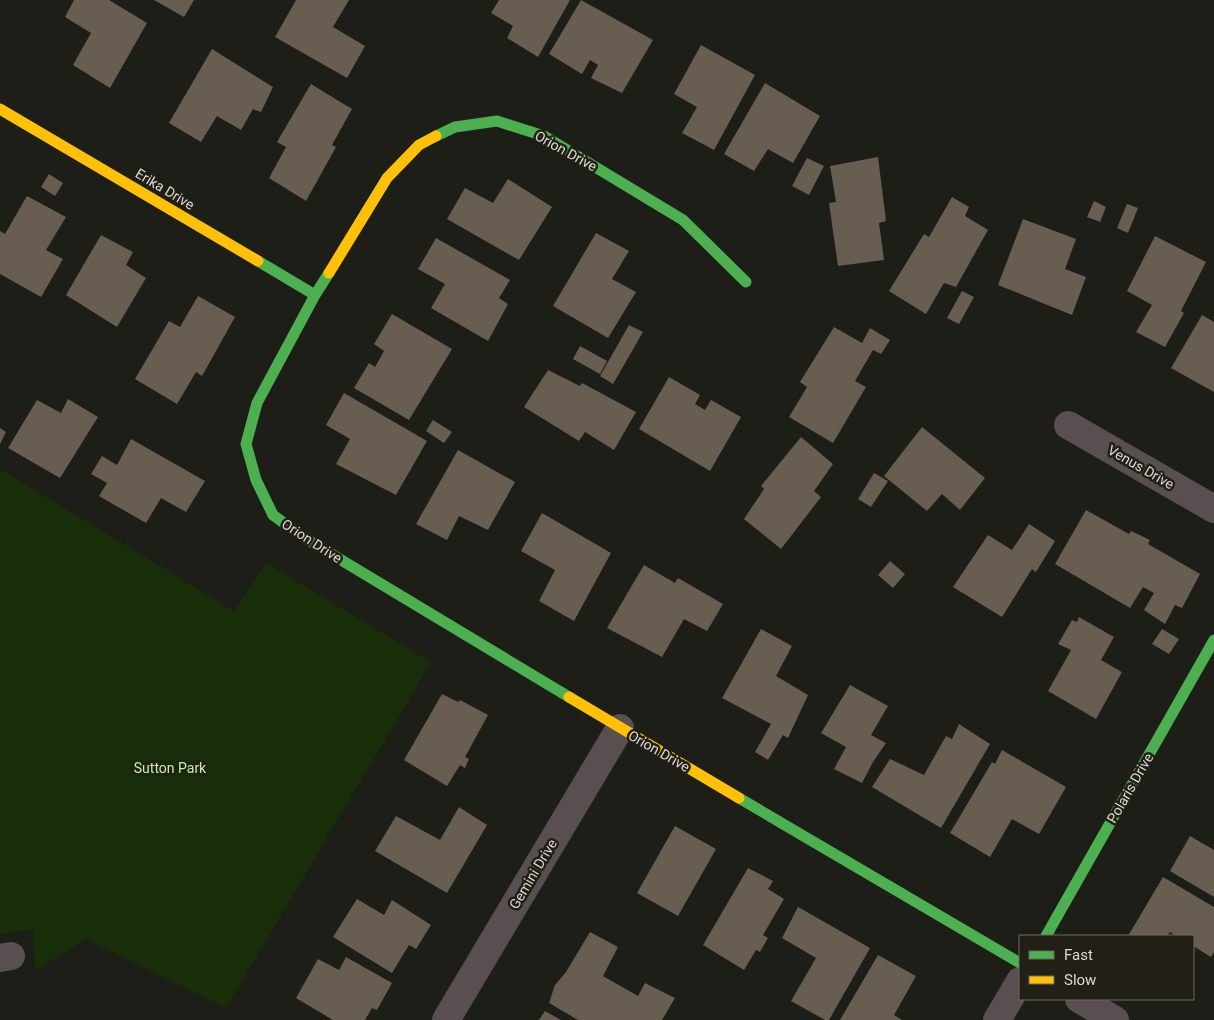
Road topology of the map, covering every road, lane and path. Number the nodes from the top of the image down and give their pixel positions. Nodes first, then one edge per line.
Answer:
1 (0, 109) edge
2 (746, 282) dead end
3 (315, 295) junction
4 (1068, 425) dead end
5 (1214, 509) edge
6 (1214, 640) edge
7 (620, 728) junction
8 (1047, 935) edge
9 (1019, 963) edge
10 (1019, 983) edge
11 (1081, 1000) edge
12 (446, 1020) edge
13 (997, 1020) edge
14 (1115, 1020) edge

1 - 3 street, Erika Drive
2 - 3 street, Orion Drive
3 - 7 street, Orion Drive
4 - 5 street, Venus Drive
6 - 8 street, Polaris Drive
7 - 9 street, Orion Drive
7 - 12 street, Gemini Drive
10 - 13 street
11 - 14 street

